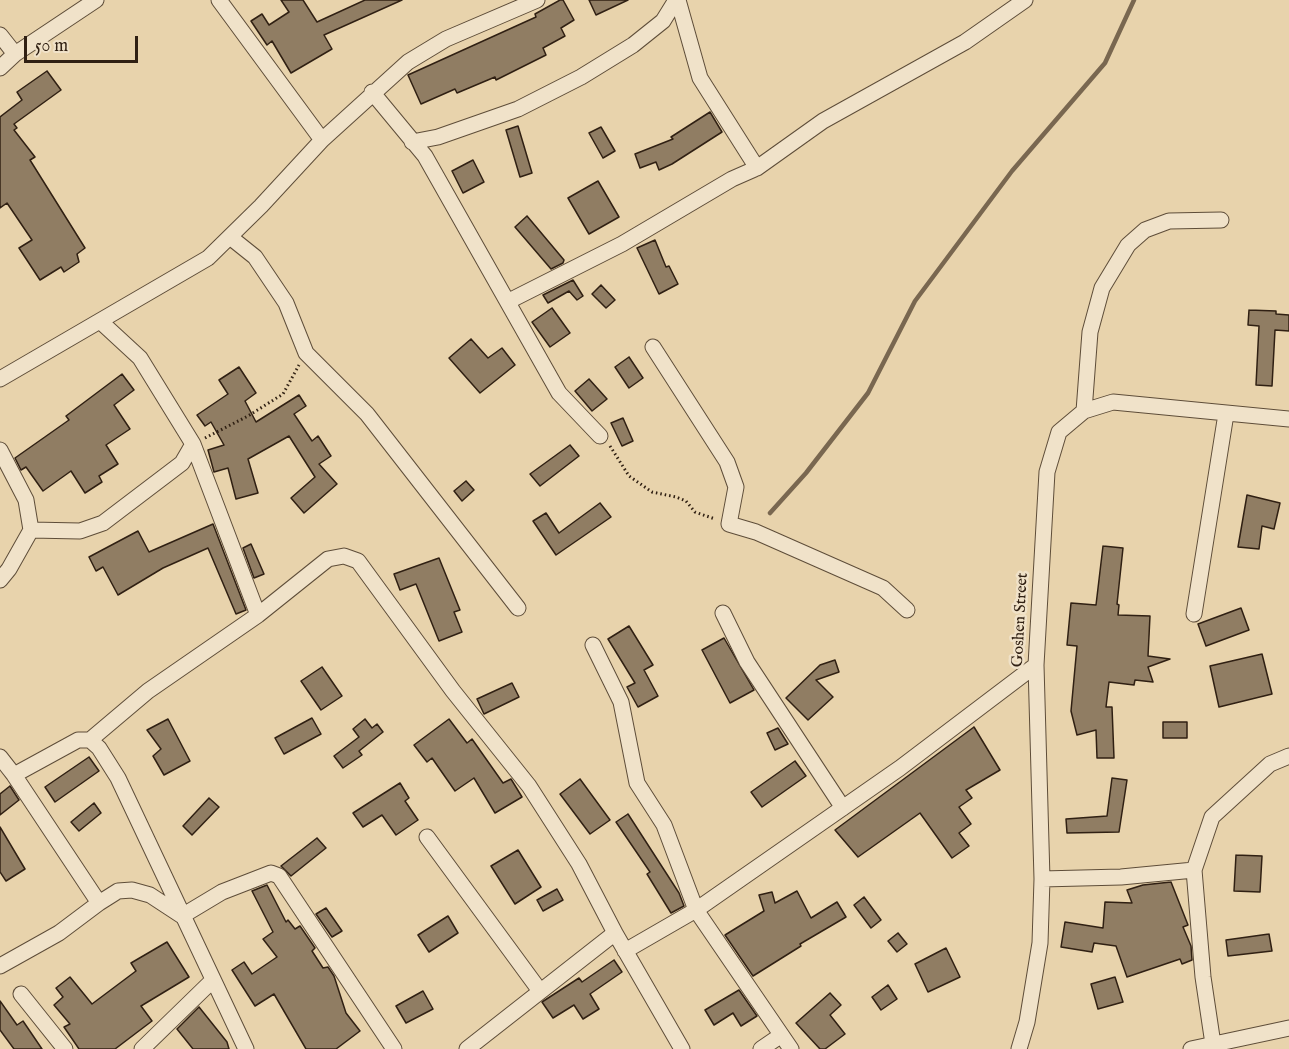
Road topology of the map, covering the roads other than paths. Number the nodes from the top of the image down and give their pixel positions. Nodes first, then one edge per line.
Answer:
1 (96, 0) edge
2 (219, 0) edge
3 (537, 0) edge
4 (677, 0) edge
5 (1025, 0) edge
6 (0, 35) edge
7 (15, 54) junction
8 (0, 68) edge
9 (372, 92) junction
10 (322, 140) junction
11 (411, 142) junction
12 (758, 168) junction
13 (1221, 220) dead end
14 (230, 237) junction
15 (509, 301) junction
16 (101, 322) junction
17 (653, 347) dead end
18 (0, 379) edge
19 (1084, 411) junction
20 (1226, 414) junction
21 (1289, 420) edge
22 (600, 436) road end
23 (193, 444) junction
24 (0, 450) edge
25 (31, 530) junction
26 (0, 580) edge
27 (518, 608) dead end
28 (907, 610) dead end
29 (723, 613) dead end
30 (1194, 614) dead end
31 (258, 615) junction
32 (593, 645) dead end
33 (1036, 665) junction
34 (90, 740) junction
35 (1289, 756) edge
36 (0, 757) edge
37 (14, 775) junction
38 (843, 808) junction
39 (427, 837) dead end
40 (1194, 870) junction
41 (1042, 879) junction
42 (99, 903) junction
43 (696, 910) junction
44 (182, 916) junction
45 (615, 933) junction
46 (626, 951) junction
47 (0, 966) edge
48 (213, 980) junction
49 (540, 991) junction
50 (21, 994) dead end
51 (1289, 1028) edge
52 (780, 1036) junction
53 (1213, 1044) junction
54 (65, 1049) edge
55 (142, 1049) edge
56 (246, 1049) edge
57 (394, 1049) edge
58 (467, 1049) edge
59 (682, 1049) edge
60 (761, 1049) edge
61 (791, 1049) edge
62 (1019, 1049) edge
63 (1191, 1049) edge

1 - 7 street
2 - 10 street
3 - 9 street
4 - 11 street
4 - 12 street
5 - 12 street
6 - 7 street
7 - 8 street
9 - 10 street
9 - 11 street
10 - 14 street
11 - 15 street
12 - 15 street
13 - 19 street
14 - 16 street
14 - 27 street
15 - 22 street
16 - 18 street
16 - 23 street
17 - 28 street
19 - 20 street, Goshen Street
19 - 33 street, Goshen Street
20 - 21 street, Goshen Street
20 - 30 street
23 - 25 street
23 - 31 street
24 - 25 street
25 - 26 street
29 - 38 street
31 - 34 street
31 - 45 street
32 - 43 street
33 - 38 street
33 - 41 street, Goshen Street
34 - 37 street
34 - 44 street
35 - 40 street
36 - 37 street
37 - 42 street
38 - 43 street
39 - 49 street
40 - 41 street
40 - 53 street
41 - 62 street, Goshen Street
42 - 44 street
42 - 47 street
43 - 46 street
43 - 52 street
44 - 48 street
44 - 57 street
45 - 46 street
45 - 49 street
46 - 59 street
48 - 55 street
48 - 56 street
49 - 58 street
50 - 54 street
51 - 53 street
52 - 60 street
52 - 61 street
53 - 63 street

